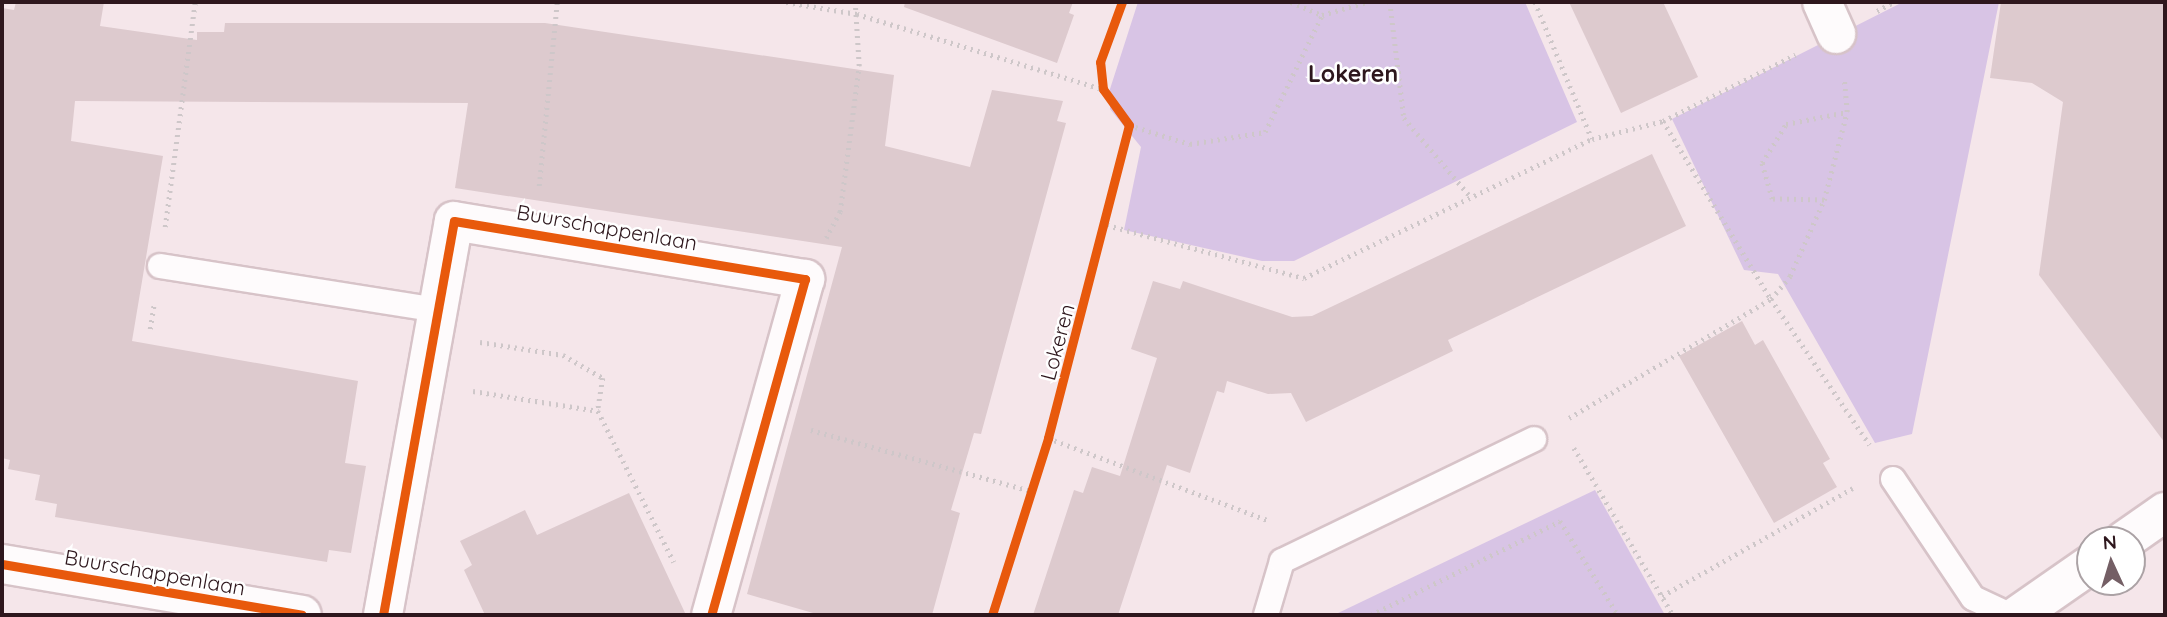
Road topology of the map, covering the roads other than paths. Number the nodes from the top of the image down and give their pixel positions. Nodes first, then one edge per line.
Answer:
1 (160, 266) road end
2 (438, 323) junction
3 (1534, 439) road end
4 (1890, 474) road end
5 (2165, 512) edge
6 (2145, 526) edge
7 (2, 564) edge
8 (2076, 575) edge
9 (302, 615) edge
10 (383, 615) edge
11 (711, 615) edge
12 (1266, 615) edge
13 (2009, 615) edge
14 (2018, 615) edge

1 - 2 lane
2 - 10 street, Buurschappenlaan
2 - 11 street, Buurschappenlaan
3 - 12 lane
4 - 13 lane
5 - 6 street
7 - 9 street, Buurschappenlaan
8 - 14 street

